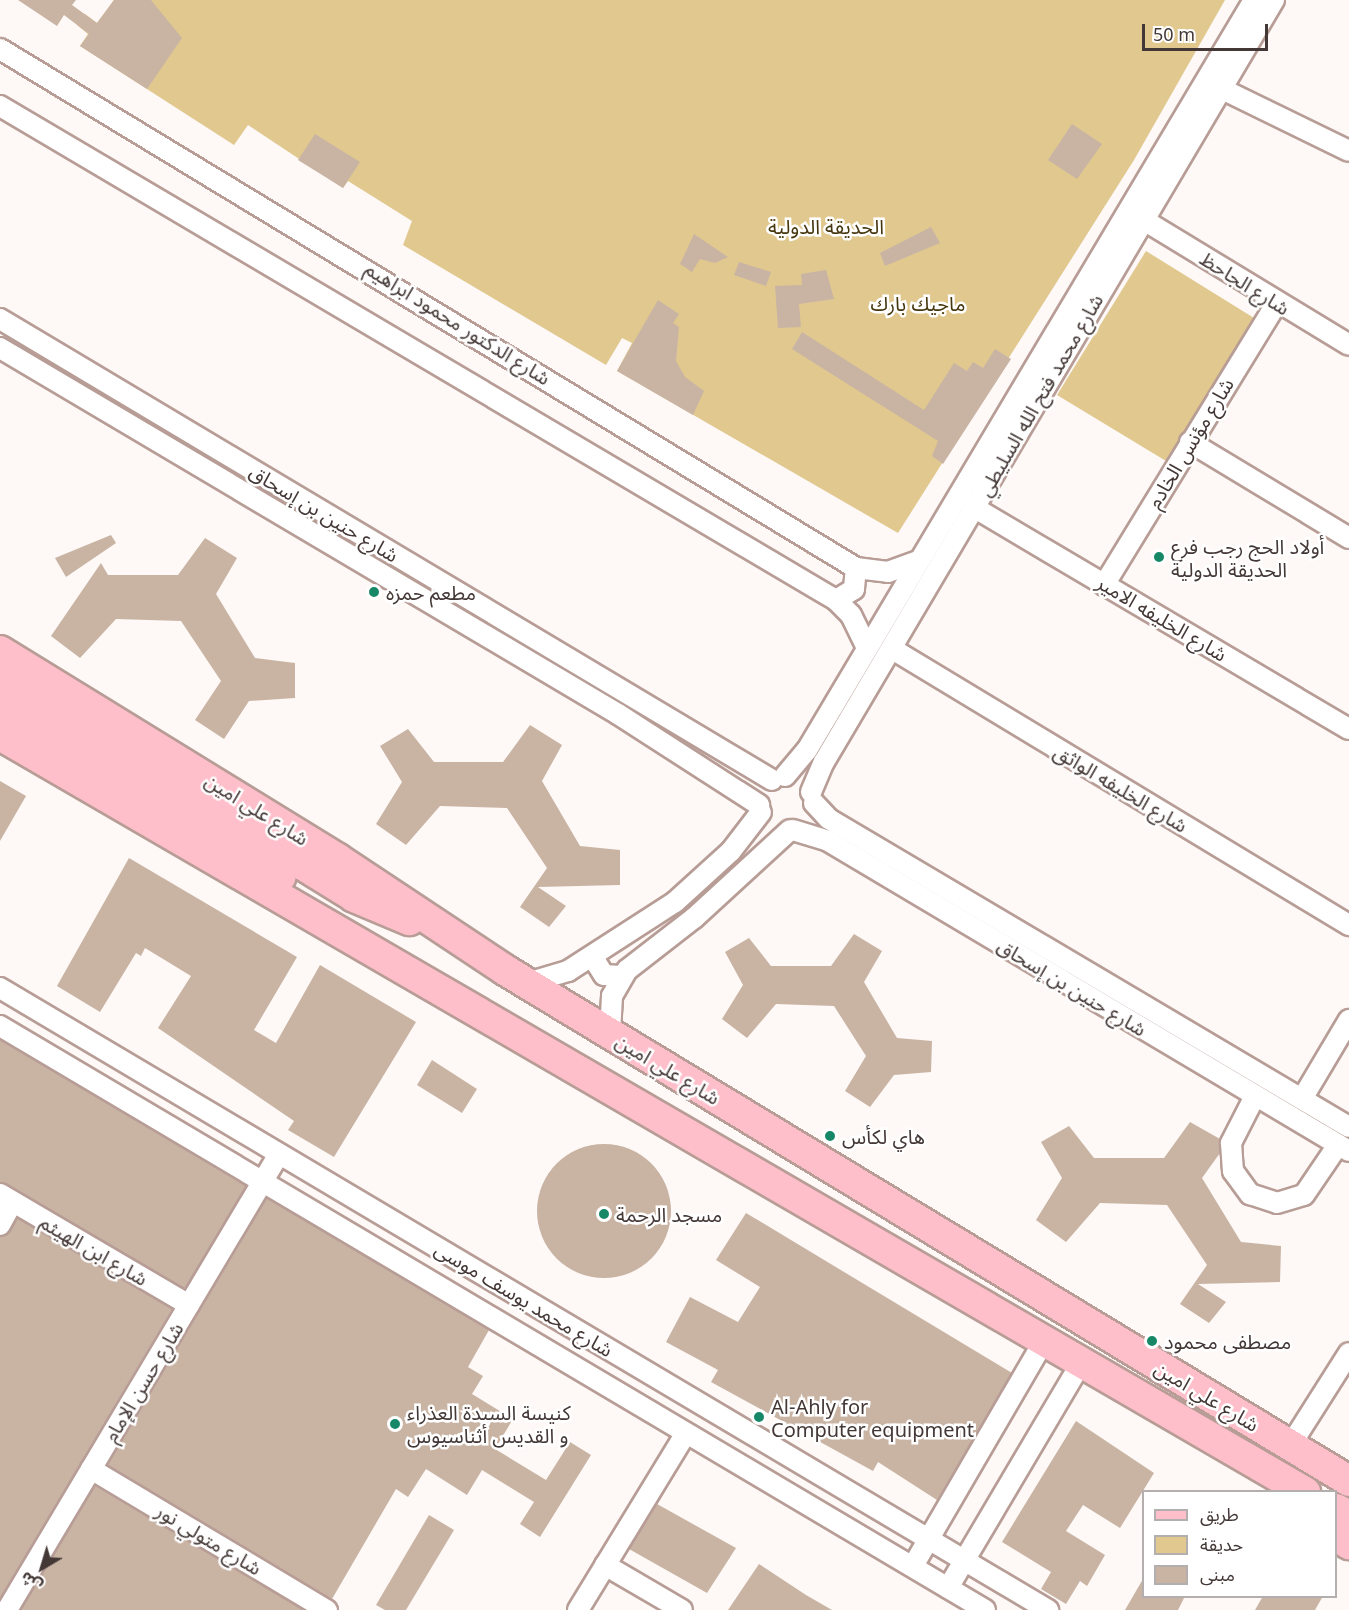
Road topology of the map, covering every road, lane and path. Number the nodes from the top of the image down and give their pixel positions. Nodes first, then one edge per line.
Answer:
1 (1254, 0) edge
2 (1274, 0) edge
3 (0, 49) edge
4 (1222, 89) junction
5 (0, 106) edge
6 (1349, 151) edge
7 (1143, 219) junction
8 (1277, 303) junction
9 (0, 319) edge
10 (1349, 345) edge
11 (0, 348) edge
12 (1190, 442) junction
13 (975, 508) junction
14 (1349, 538) edge
15 (919, 561) junction
16 (855, 568) junction
17 (1104, 585) junction
18 (836, 600) junction
19 (867, 648) junction
20 (894, 650) junction
21 (0, 651) edge
22 (0, 678) edge
23 (0, 705) edge
24 (1349, 729) edge
25 (0, 735) edge
26 (778, 778) junction
27 (813, 798) junction
28 (760, 808) junction
29 (791, 830) junction
30 (1349, 925) edge
31 (443, 931) junction
32 (592, 956) junction
33 (621, 976) junction
34 (527, 983) junction
35 (0, 988) edge
36 (476, 1011) junction
37 (1349, 1020) edge
38 (0, 1026) edge
39 (610, 1034) junction
40 (1255, 1096) junction
41 (1302, 1099) junction
42 (1349, 1127) edge
43 (1343, 1148) edge
44 (279, 1154) junction
45 (262, 1182) junction
46 (7, 1198) edge
47 (0, 1225) edge
48 (189, 1305) junction
49 (1045, 1339) junction
50 (1349, 1353) edge
51 (1083, 1361) junction
52 (686, 1433) junction
53 (1290, 1446) junction
54 (1349, 1456) edge
55 (91, 1469) junction
56 (1349, 1481) edge
57 (1291, 1487) edge
58 (929, 1539) junction
59 (964, 1560) junction
60 (605, 1565) junction
61 (913, 1566) junction
62 (948, 1588) junction
63 (7, 1610) edge
64 (327, 1610) edge
65 (578, 1610) edge
66 (682, 1610) edge
67 (985, 1610) edge
68 (1048, 1610) edge

1 - 15 street, شارع محمد فتح الله السليطي
2 - 4 street, شارع محمد فتح الله السليطي
3 - 16 street, شارع الدكتور محمود ابراهيم
4 - 6 street
4 - 7 street, شارع محمد فتح الله السليطي
5 - 18 street
7 - 8 street, شارع الجاحظ
7 - 13 street, شارع محمد فتح الله السليطي
8 - 10 street, شارع الجاحظ
8 - 12 street, شارع مؤنس الخادم
9 - 26 street, شارع حنين بن إسحاق
11 - 28 street, شارع حنين بن إسحاق
12 - 14 street
12 - 17 street, شارع مؤنس الخادم
13 - 17 street, شارع الخليفه الامير
13 - 20 street, شارع محمد فتح الله السليطي
15 - 16 street, شارع الدكتور محمود ابراهيم
15 - 19 street, شارع محمد فتح الله السليطي
16 - 18 street
17 - 24 street, شارع الخليفه الامير
18 - 19 street
19 - 26 street, شارع محمد فتح الله السليطي
20 - 27 street, شارع محمد فتح الله السليطي
20 - 30 street, شارع الخليفه الواثق
21 - 31 main road, شارع علي امين
22 - 31 main road
23 - 36 main road
25 - 36 main road, شارع علي امين
26 - 27 street
26 - 28 street
27 - 29 street
27 - 41 street, شارع حنين بن إسحاق
28 - 29 street
28 - 32 street
29 - 33 street
29 - 40 street, شارع حنين بن إسحاق
31 - 34 main road, شارع علي امين
32 - 33 street
32 - 34 street
33 - 39 street
34 - 39 main road, شارع علي امين
35 - 44 street, شارع محمد يوسف موسى
36 - 49 main road, شارع علي امين
37 - 41 street
38 - 45 street, شارع محمد يوسف موسى
39 - 53 main road, شارع علي امين
40 - 43 street, شارع حنين بن إسحاق
40 - 43 street
41 - 42 street, شارع حنين بن إسحاق
44 - 45 street, شارع حسن الإمام
44 - 58 street, شارع محمد يوسف موسى
45 - 48 street, شارع حسن الإمام
45 - 52 street, شارع محمد يوسف موسى
46 - 47 street
46 - 48 street, شارع ابن الهيثم
48 - 55 street, شارع حسن الإمام
49 - 51 main road, شارع علي امين
49 - 58 street
50 - 53 street
51 - 57 main road, شارع علي امين
51 - 59 street
52 - 60 street
52 - 61 street, شارع محمد يوسف موسى
53 - 54 main road, شارع علي امين
53 - 56 main road
55 - 63 street, شارع حسن الإمام
55 - 64 street, شارع متولي نور
58 - 59 street, شارع محمد يوسف موسى
58 - 61 street
59 - 62 street
59 - 68 street, شارع محمد يوسف موسى
60 - 65 street
60 - 66 street
61 - 62 street, شارع محمد يوسف موسى
62 - 67 street, شارع محمد يوسف موسى

